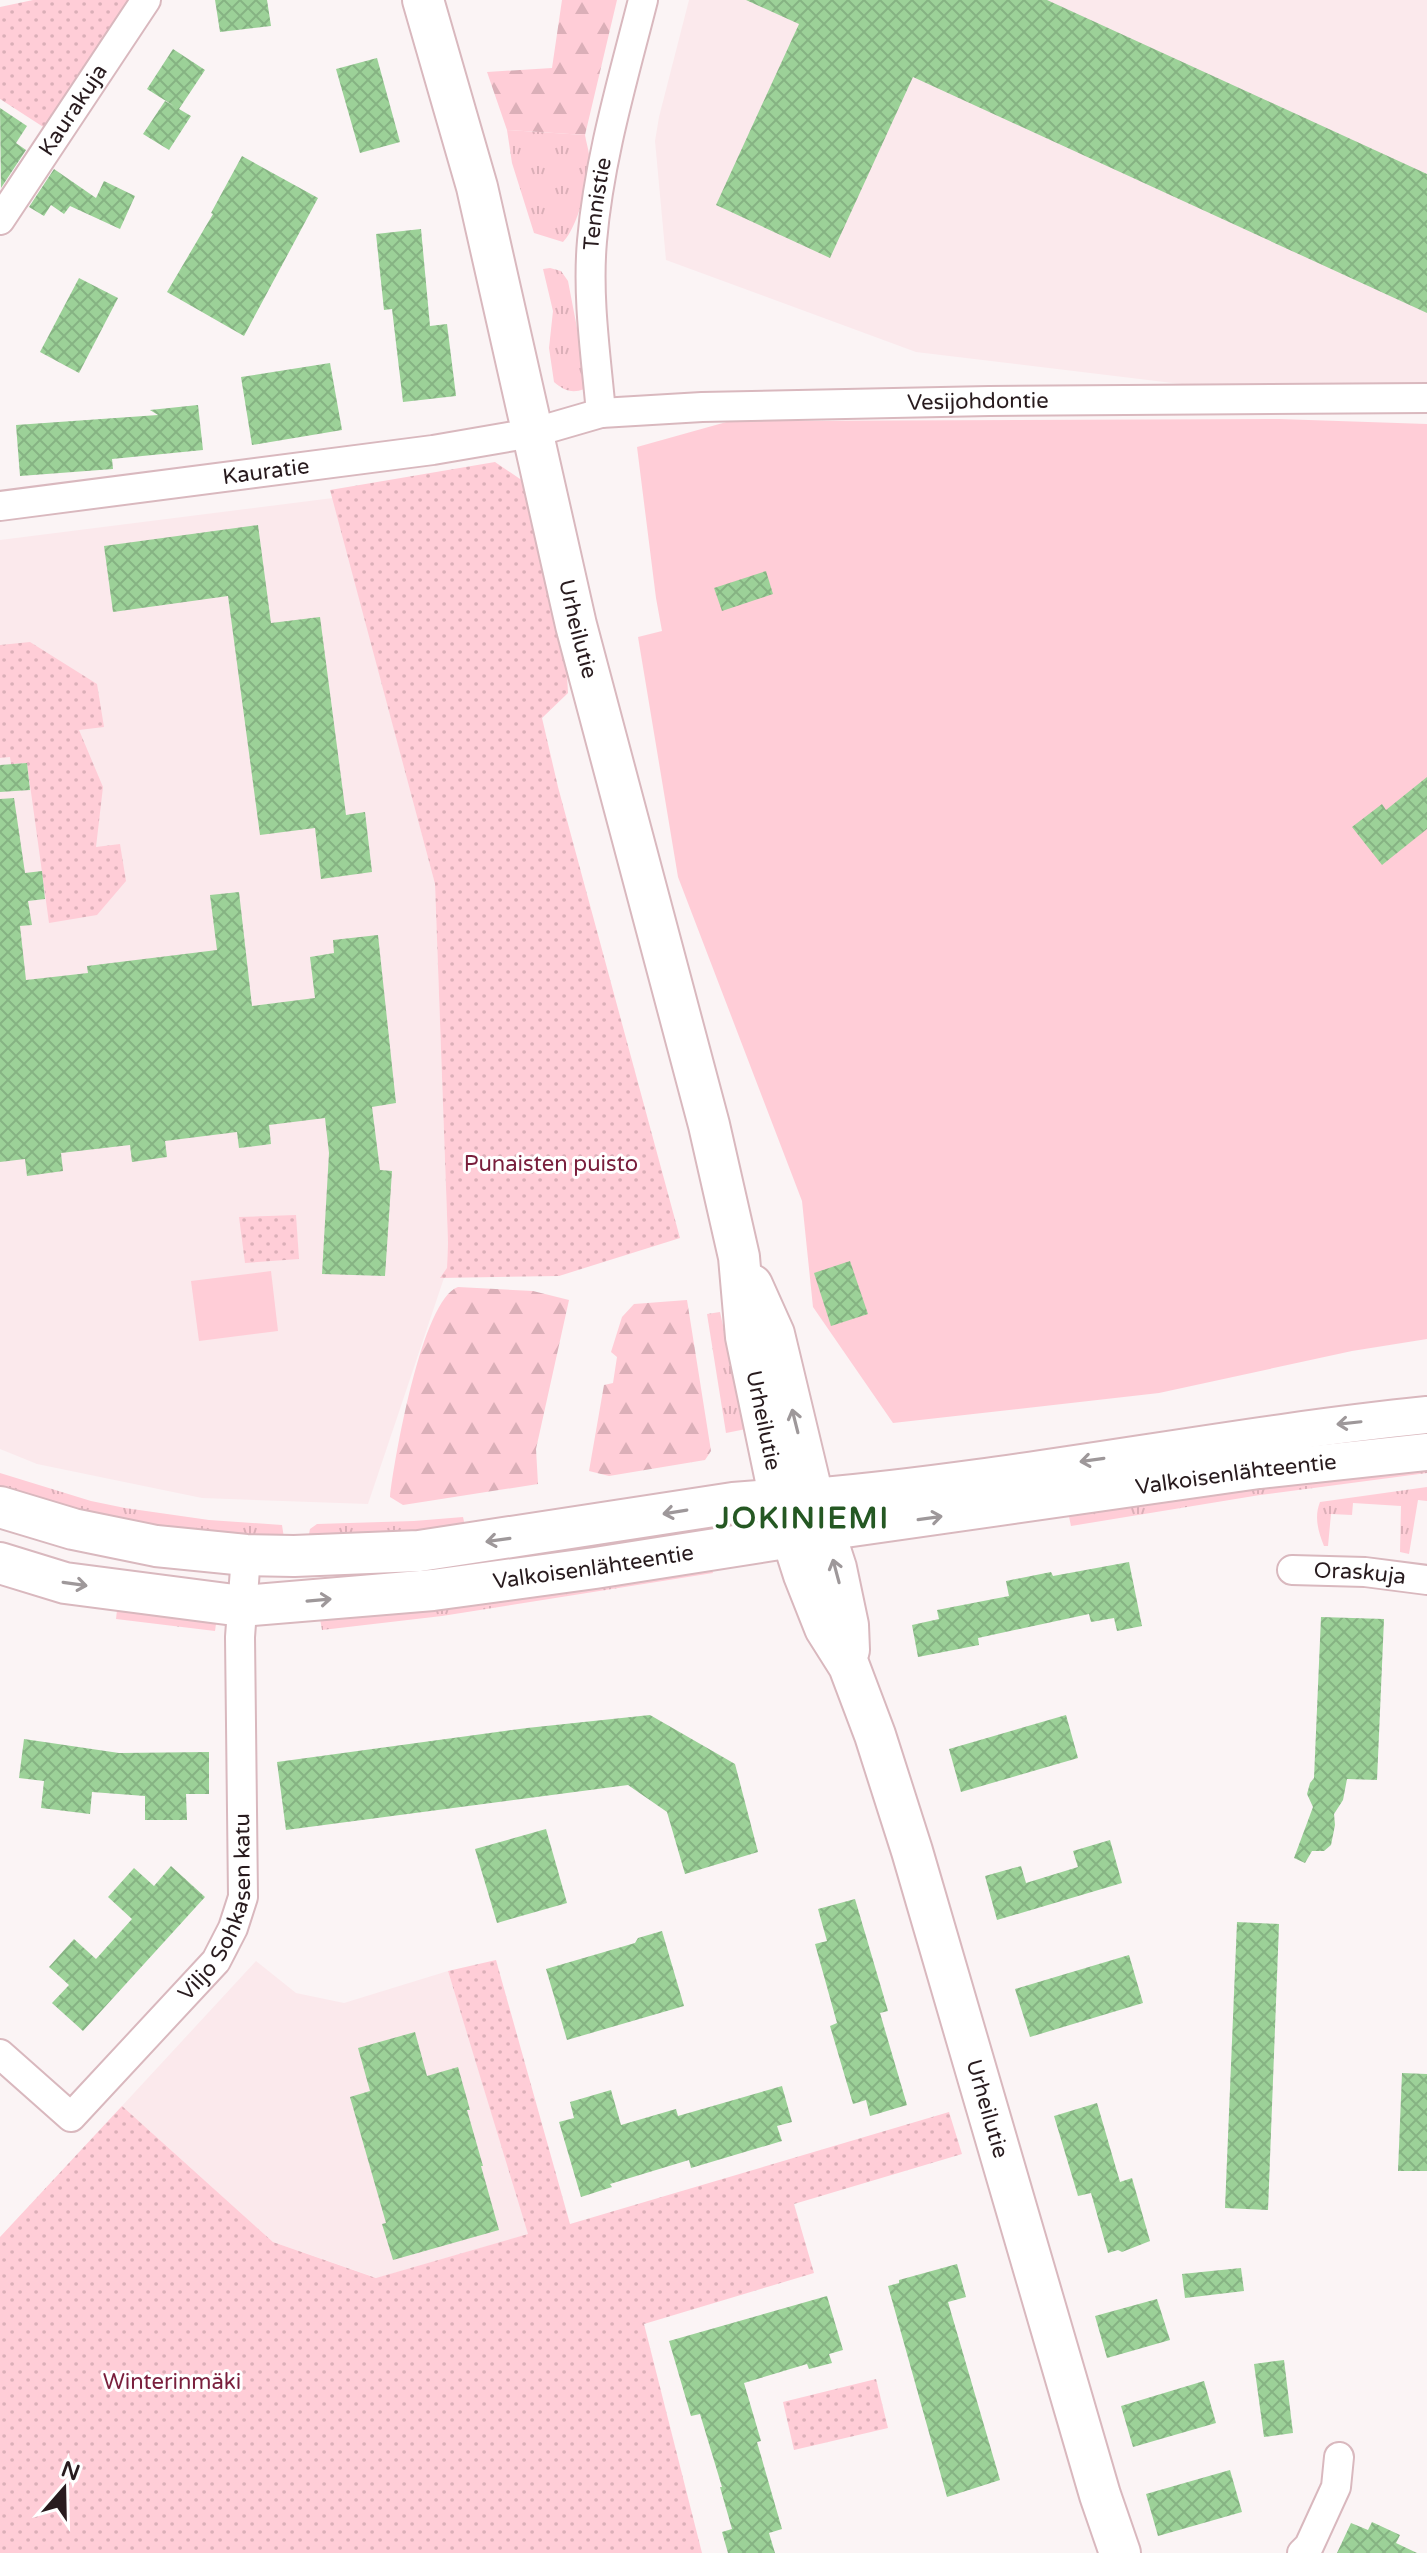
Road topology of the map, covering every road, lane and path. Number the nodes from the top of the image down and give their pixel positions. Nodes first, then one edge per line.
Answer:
1 (146, 0) edge
2 (423, 0) edge
3 (643, 0) edge
4 (0, 220) edge
5 (1427, 398) edge
6 (601, 413) junction
7 (532, 433) junction
8 (0, 506) edge
9 (1427, 1415) edge
10 (1427, 1452) edge
11 (0, 1507) edge
12 (802, 1517) junction
13 (246, 1555) junction
14 (0, 1563) edge
15 (1292, 1570) dead end
16 (1427, 1580) edge
17 (242, 1606) junction
18 (0, 2054) edge
19 (1339, 2457) dead end
20 (1120, 2553) edge
21 (1302, 2553) edge

1 - 4 street, Kaurakuja
2 - 7 main road, Urheilutie
3 - 6 street, Tennistie
5 - 6 street, Vesijohdontie
6 - 7 street, Vesijohdontie
7 - 8 street, Kauratie
7 - 12 main road, Urheilutie
9 -> 12 street, Valkoisenlähteentie
12 -> 10 street, Valkoisenlähteentie
11 - 13 main road, Valkoisenlähteentie
12 -> 13 main road, Valkoisenlähteentie
17 -> 12 main road, Valkoisenlähteentie
12 - 20 main road, Urheilutie
13 - 17 street, Viljo Sohkasen katu
14 -> 17 main road, Valkoisenlähteentie
15 - 16 street, Oraskuja
17 - 18 street, Viljo Sohkasen katu
19 - 21 street

